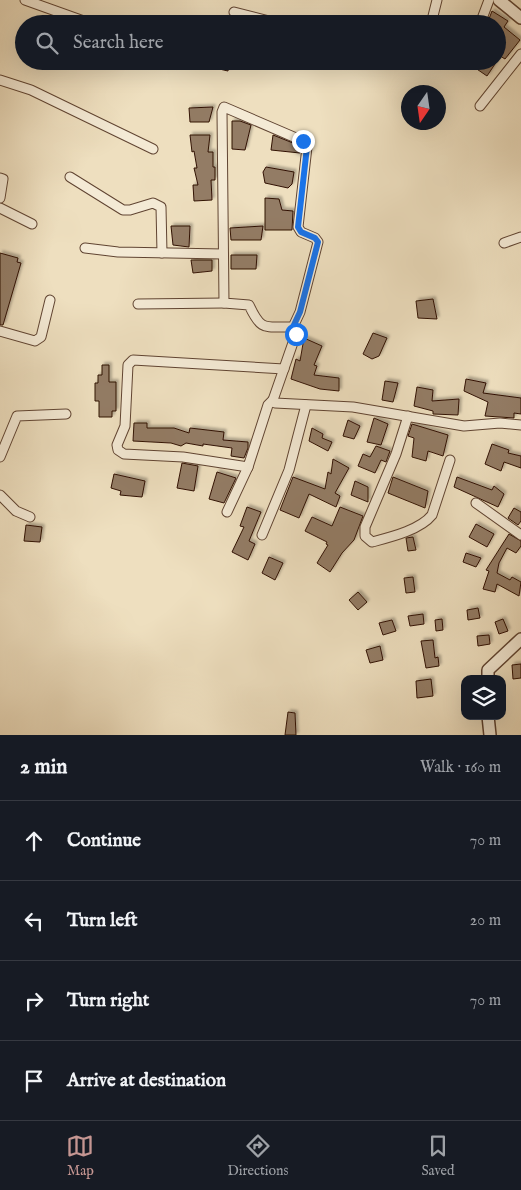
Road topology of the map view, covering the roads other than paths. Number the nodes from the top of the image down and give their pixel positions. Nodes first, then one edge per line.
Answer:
1 (25, 0) edge
2 (437, 0) edge
3 (489, 0) edge
4 (499, 0) edge
5 (234, 12) dead end
6 (67, 15) edge
7 (246, 15) edge
8 (433, 15) edge
9 (483, 15) edge
10 (521, 18) edge
11 (521, 54) edge
12 (0, 80) edge
13 (480, 106) dead end
14 (153, 149) dead end
15 (70, 177) dead end
16 (0, 178) edge
17 (0, 198) edge
18 (0, 208) edge
19 (32, 224) dead end
20 (521, 237) edge
21 (504, 243) dead end
22 (85, 248) dead end
23 (162, 253) junction
24 (222, 254) junction
25 (50, 300) dead end
26 (224, 303) junction
27 (138, 304) dead end
28 (293, 327) junction
29 (0, 331) edge
30 (284, 369) junction
31 (273, 400) junction
32 (306, 405) junction
33 (66, 414) dead end
34 (408, 416) junction
35 (521, 425) edge
36 (3, 442) edge
37 (0, 457) edge
38 (450, 460) dead end
39 (248, 466) junction
40 (0, 495) edge
41 (476, 504) dead end
42 (228, 512) dead end
43 (30, 517) dead end
44 (262, 535) dead end
45 (521, 535) edge
46 (521, 639) edge
47 (488, 675) edge
48 (488, 720) edge
49 (490, 735) edge

1 - 6 street
2 - 8 street
3 - 9 street
4 - 10 street
5 - 7 street
11 - 13 street
12 - 14 street
15 - 23 street
16 - 17 street
18 - 19 street
20 - 21 street
22 - 23 street
23 - 24 street
24 - 26 street
24 - 28 street
25 - 29 street
26 - 27 street
26 - 28 street
28 - 30 street
30 - 31 street
30 - 39 street
31 - 32 street
31 - 39 street
32 - 34 street
32 - 44 street
33 - 36 street
34 - 35 street
34 - 38 street
36 - 37 street
39 - 42 street
40 - 43 street
41 - 45 street
46 - 47 street
48 - 49 street

